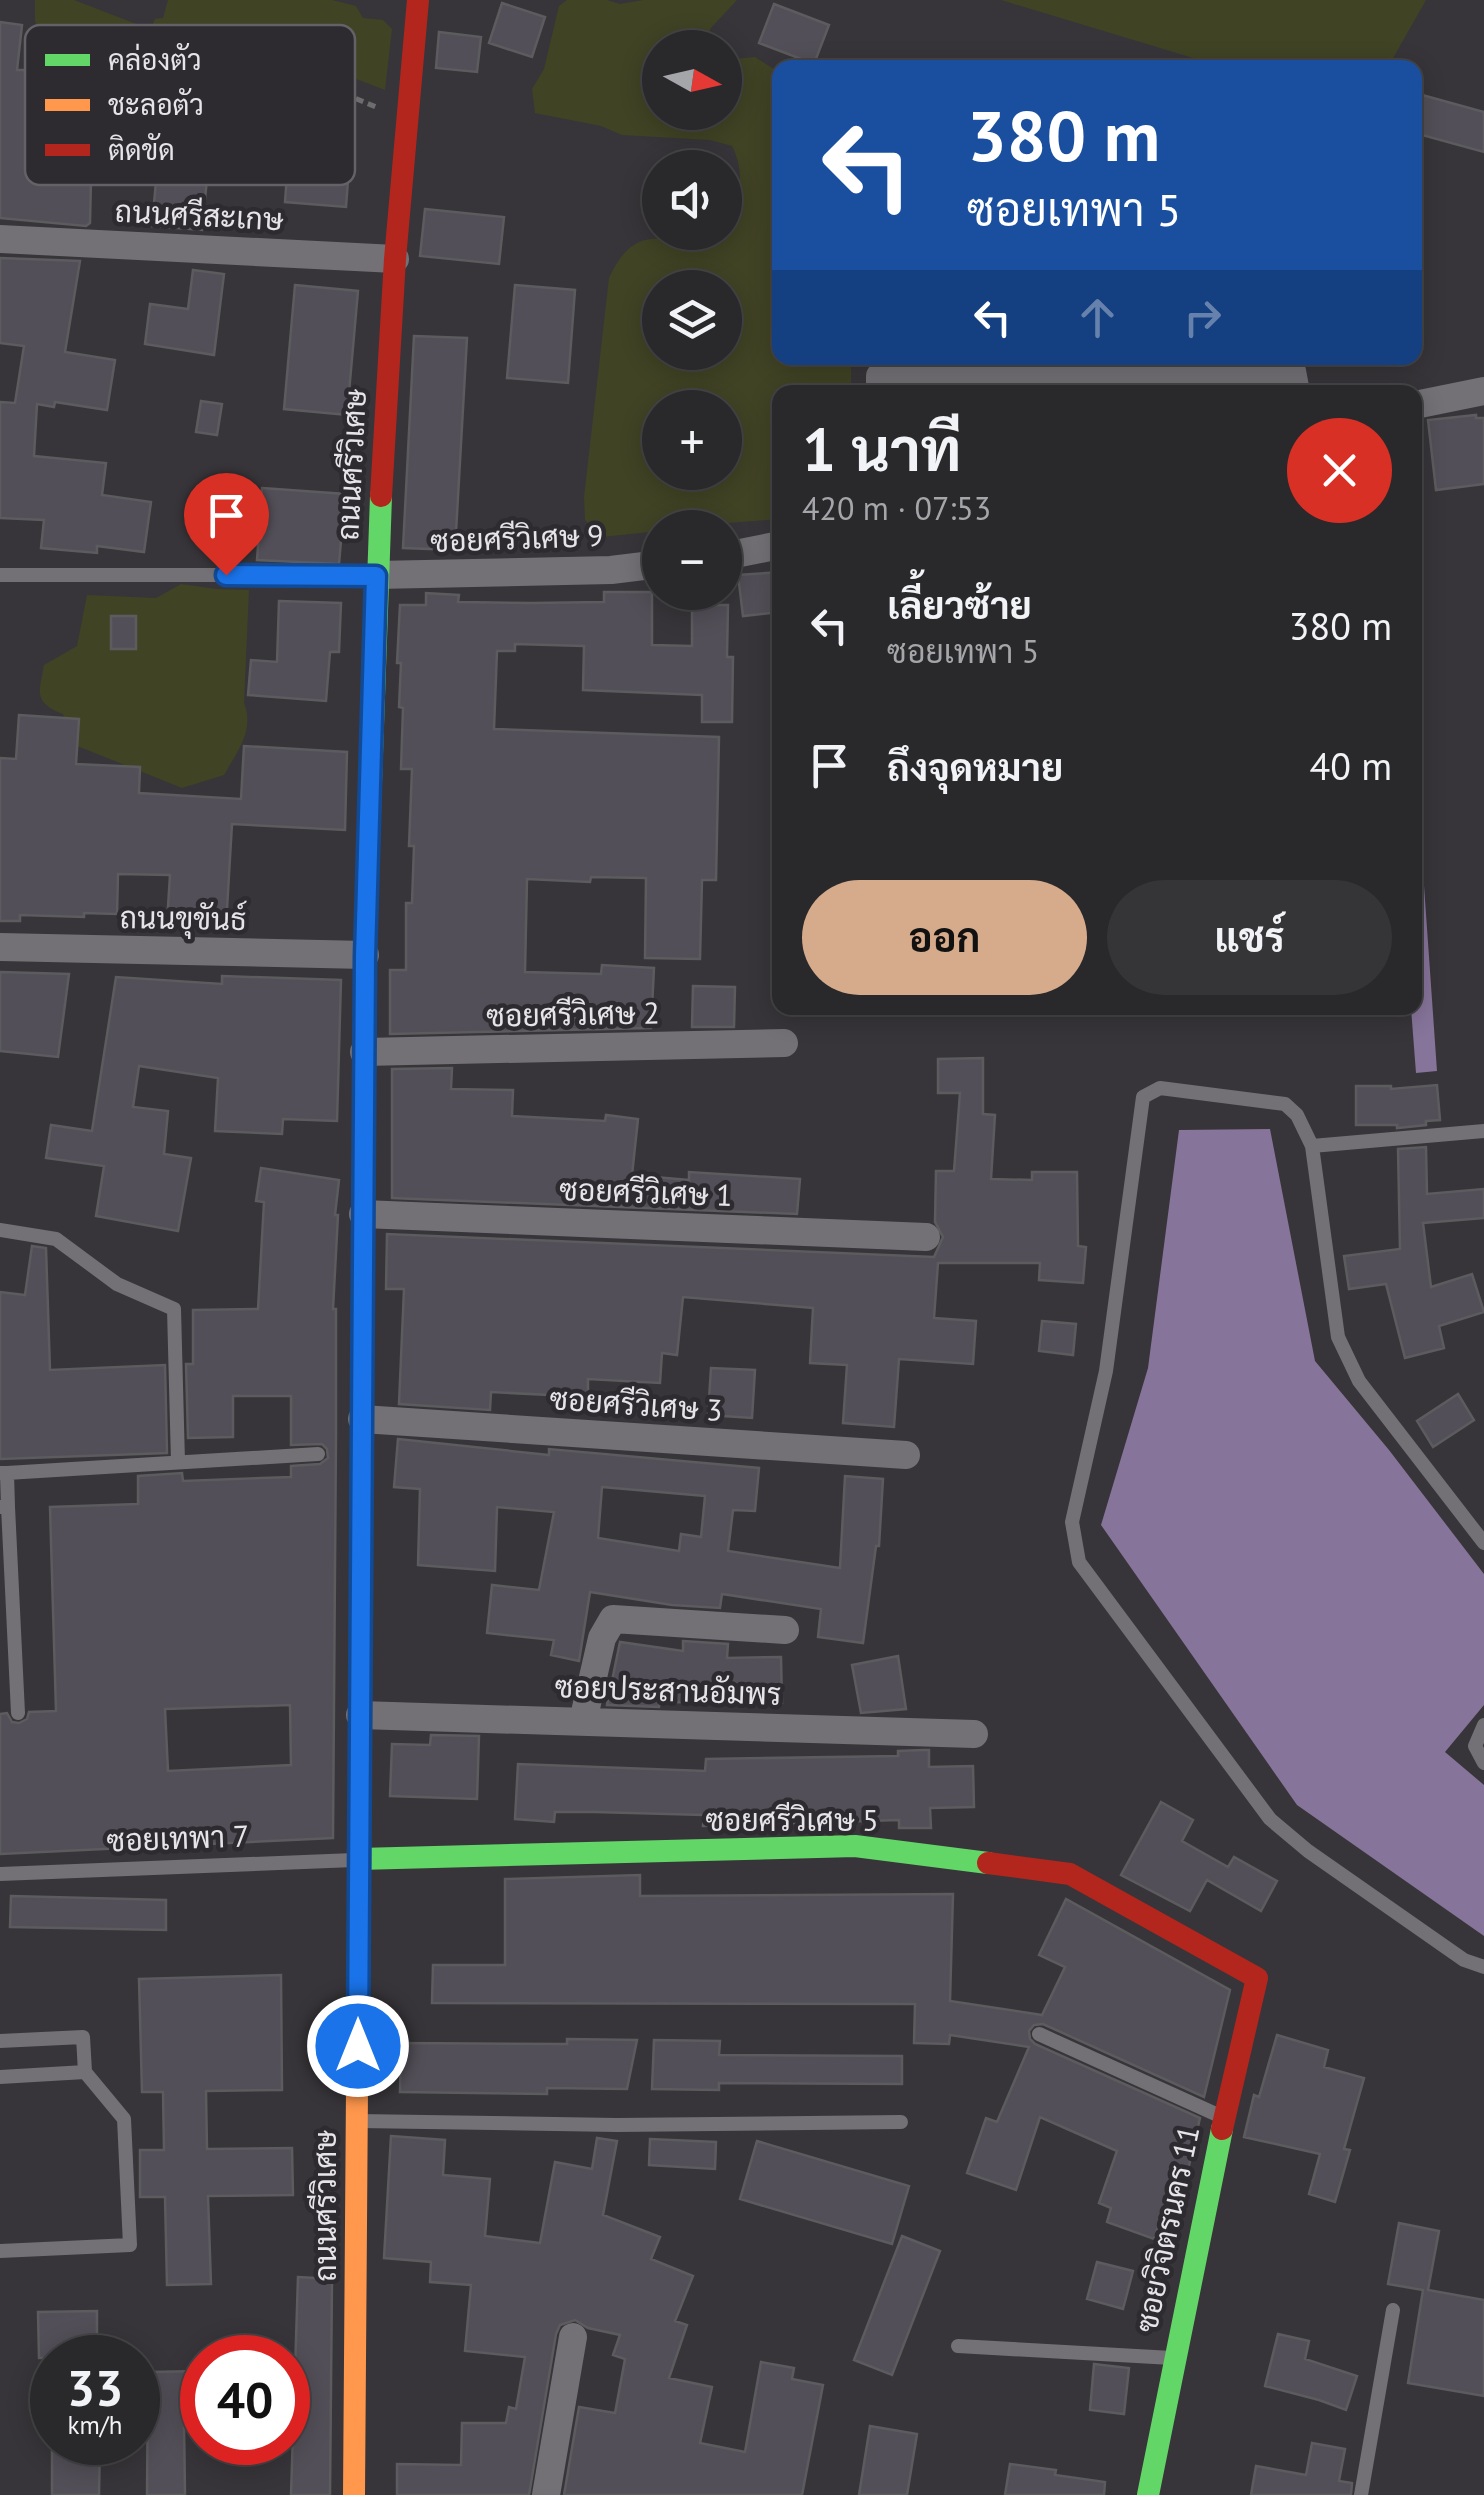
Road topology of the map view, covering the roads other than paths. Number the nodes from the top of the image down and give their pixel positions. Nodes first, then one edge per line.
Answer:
1 (418, 0) edge
2 (0, 239) edge
3 (395, 259) junction
4 (880, 385) edge
5 (1295, 385) edge
6 (1484, 390) edge
7 (1422, 404) edge
8 (772, 546) edge
9 (742, 552) edge
10 (642, 566) edge
11 (0, 575) edge
12 (376, 576) junction
13 (0, 947) edge
14 (365, 956) junction
15 (784, 1043) dead end
16 (364, 1052) junction
17 (1484, 1131) edge
18 (1312, 1146) junction
19 (364, 1214) junction
20 (0, 1230) edge
21 (926, 1237) dead end
22 (362, 1419) junction
23 (318, 1454) dead end
24 (906, 1455) dead end
25 (178, 1462) junction
26 (3, 1473) edge
27 (4, 1507) edge
28 (1484, 1543) edge
29 (785, 1630) dead end
30 (18, 1713) dead end
31 (360, 1715) junction
32 (583, 1721) junction
33 (1484, 1725) edge
34 (974, 1734) dead end
35 (1484, 1763) edge
36 (359, 1859) junction
37 (0, 1874) edge
38 (1484, 1967) edge
39 (1257, 1978) joint
40 (1039, 2034) dead end
41 (0, 2041) edge
42 (85, 2072) junction
43 (0, 2077) edge
44 (1223, 2118) junction
45 (357, 2121) junction
46 (901, 2122) dead end
47 (0, 2251) edge
48 (1393, 2310) dead end
49 (573, 2336) dead end
50 (958, 2346) dead end
51 (1172, 2358) junction
52 (354, 2495) edge
53 (546, 2495) edge
54 (1148, 2495) edge
55 (1361, 2495) edge

1 - 3 street, ถนนศรีวิเศษ
2 - 3 street, ถนนศรีสะเกษ
3 - 12 street, ถนนศรีวิเศษ
4 - 5 street
6 - 7 street
8 - 9 street
10 - 12 street, ซอยศรีวิเศษ 9
11 - 12 lane
12 - 14 street, ถนนศรีวิเศษ
13 - 14 street, ถนนขุขันธ์
14 - 16 street, ถนนศรีวิเศษ
15 - 16 street, ซอยศรีวิเศษ 2
16 - 19 street, ถนนศรีวิเศษ
17 - 18 lane
18 - 28 lane
18 - 38 lane
19 - 21 street, ซอยศรีวิเศษ 1
19 - 22 street, ถนนศรีวิเศษ
20 - 25 lane
22 - 24 street, ซอยศรีวิเศษ 3
22 - 31 street, ถนนศรีวิเศษ
23 - 25 lane
25 - 26 lane
26 - 27 lane
27 - 30 lane
29 - 32 street
31 - 32 street, ซอยประสานอัมพร
31 - 36 street, ถนนศรีวิเศษ
32 - 34 street, ซอยประสานอัมพร
33 - 35 lane
36 - 37 lane, ซอยเทพา 7
36 - 39 street, ซอยศรีวิเศษ 5
36 - 45 street, ถนนศรีวิเศษ
39 - 44 street, ซอยวิจิตรนคร 11
40 - 44 lane
41 - 42 lane
42 - 43 lane
42 - 47 lane
44 - 51 street, ซอยวิจิตรนคร 11
45 - 46 lane
45 - 52 street, ถนนศรีวิเศษ
48 - 55 lane
49 - 53 street
50 - 51 lane
51 - 54 street, ซอยวิจิตรนคร 11

